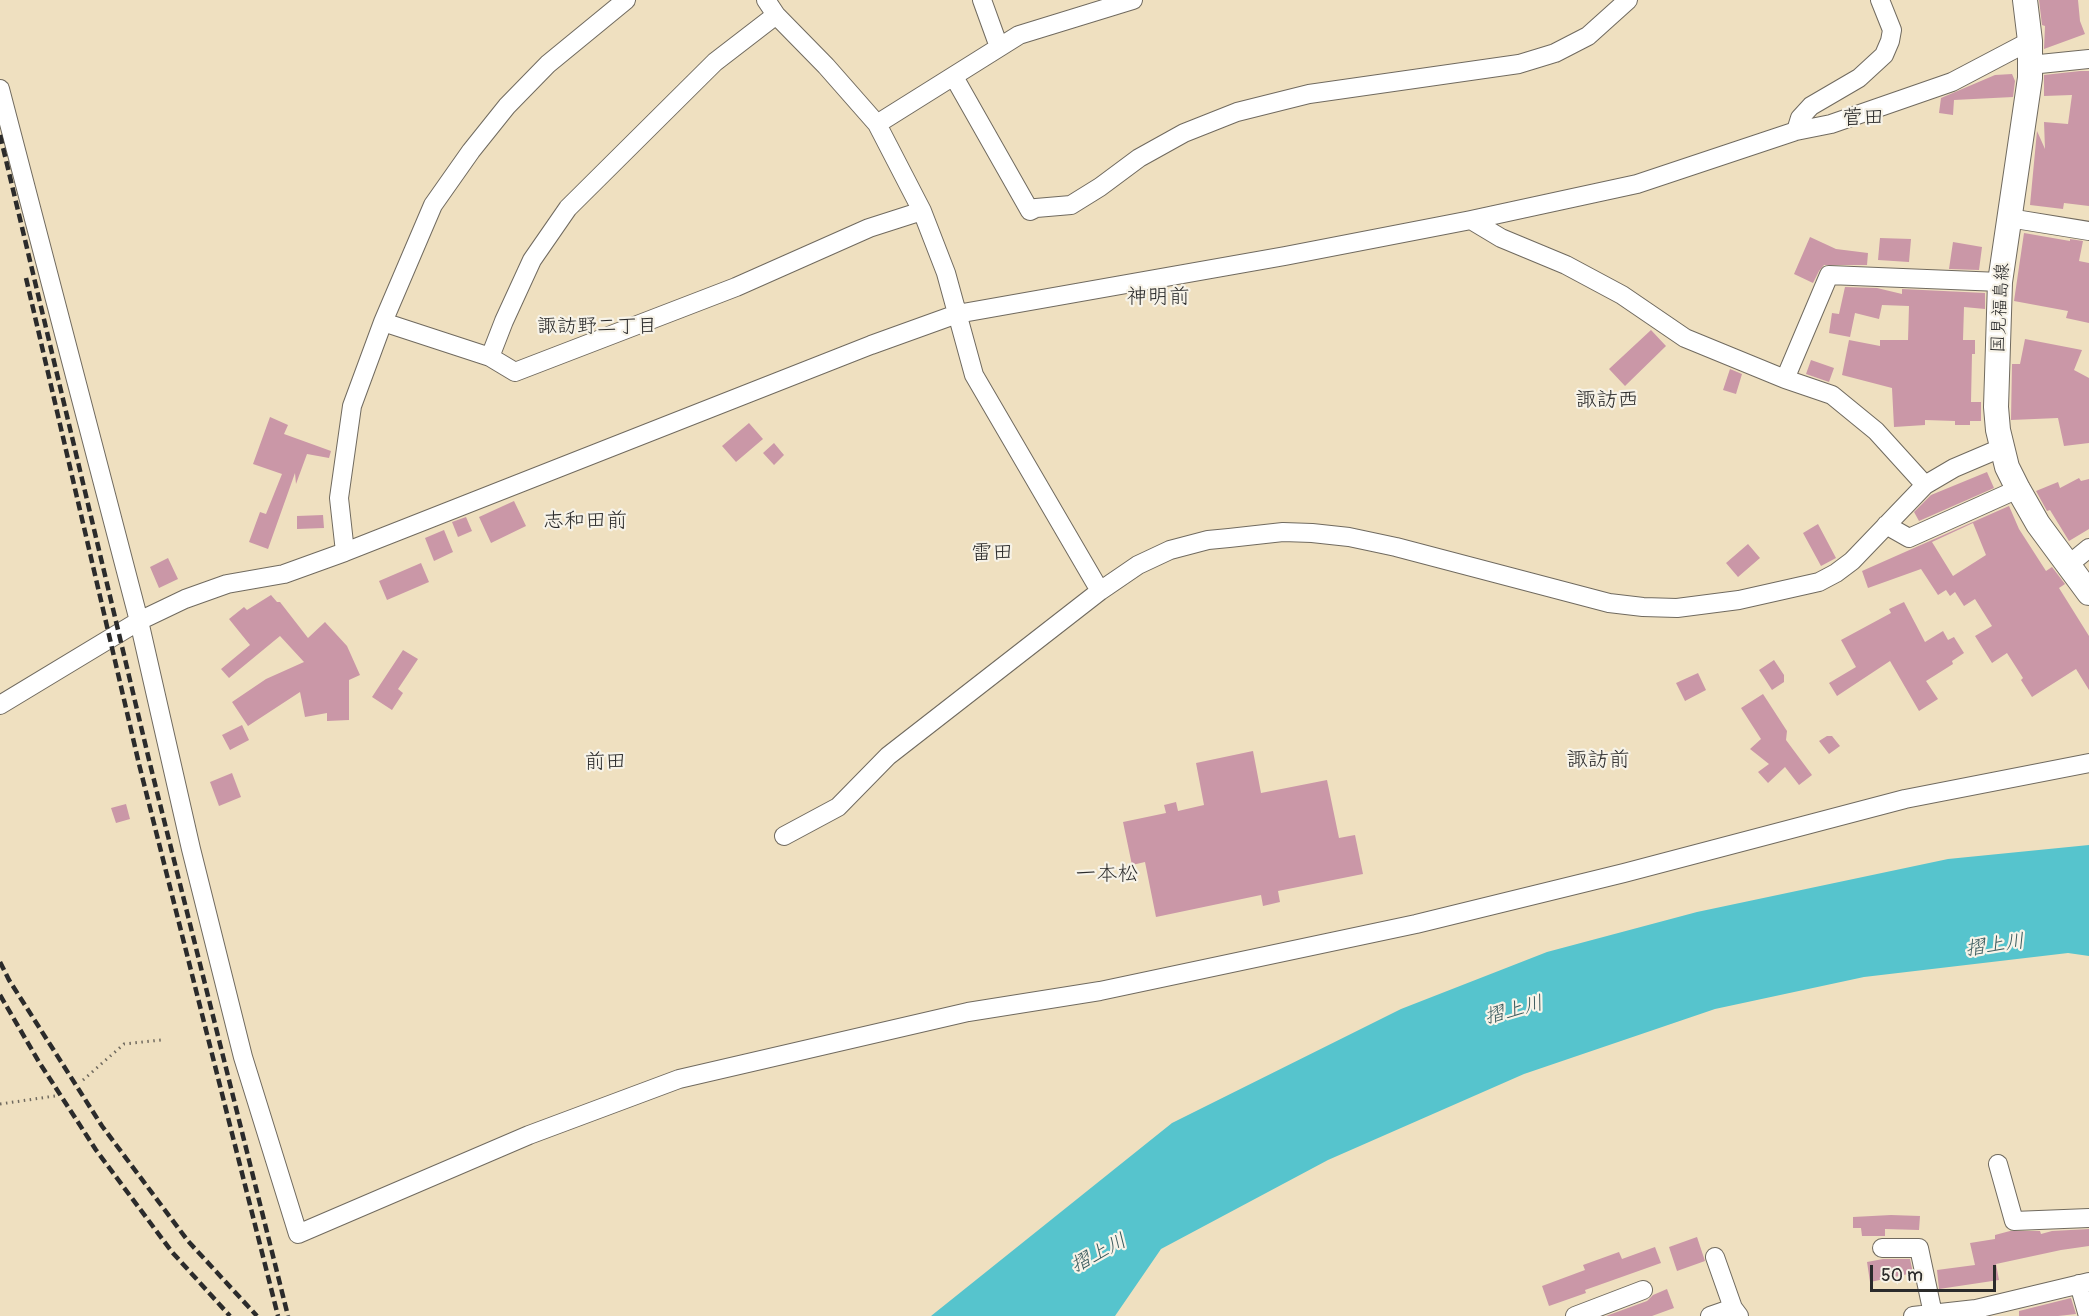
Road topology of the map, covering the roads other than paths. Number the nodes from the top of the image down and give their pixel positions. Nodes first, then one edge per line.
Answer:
1 (626, 0) edge
2 (982, 0) edge
3 (1133, 0) edge
4 (1628, 0) edge
5 (1880, 0) edge
6 (2025, 0) edge
7 (771, 8) edge
8 (2030, 41) junction
9 (999, 47) junction
10 (2089, 59) edge
11 (2030, 65) junction
12 (954, 77) junction
13 (0, 89) edge
14 (877, 124) junction
15 (1796, 131) junction
16 (922, 211) junction
17 (2008, 218) junction
18 (1471, 220) junction
19 (2089, 231) edge
20 (2000, 282) junction
21 (957, 314) junction
22 (383, 322) junction
23 (490, 357) junction
24 (1785, 379) junction
25 (2001, 448) junction
26 (1925, 485) junction
27 (2018, 489) junction
28 (1886, 525) junction
29 (2089, 548) edge
30 (345, 552) junction
31 (2067, 566) junction
32 (1100, 591) junction
33 (2089, 592) edge
34 (139, 621) junction
35 (0, 705) edge
36 (2089, 764) edge
37 (784, 836) dead end
38 (1998, 1164) dead end
39 (2089, 1218) edge
40 (1882, 1248) dead end
41 (1715, 1257) dead end
42 (2084, 1283) edge
43 (1643, 1290) dead end
44 (1736, 1312) edge
45 (1926, 1315) edge
46 (1575, 1316) edge
47 (1710, 1316) edge
48 (2088, 1316) edge

1 - 22 street
2 - 9 street
3 - 9 street
4 - 12 street
5 - 15 street
6 - 8 main road, 国見福島線
7 - 14 street
7 - 23 street
8 - 11 main road, 国見福島線
8 - 15 street
9 - 12 street
10 - 11 street
11 - 17 main road, 国見福島線
12 - 14 street
13 - 34 street
14 - 16 street
15 - 18 street
16 - 21 street
16 - 23 street
17 - 19 street
17 - 20 main road, 国見福島線
18 - 21 street
18 - 24 street
20 - 24 street
20 - 25 main road, 国見福島線
21 - 30 street
21 - 32 street
22 - 23 street
22 - 30 street
24 - 26 street
25 - 26 street
25 - 27 main road, 国見福島線
26 - 28 street
27 - 28 street
27 - 31 main road, 国見福島線
28 - 32 street
29 - 31 street
30 - 34 street
31 - 33 main road, 国見福島線
32 - 37 street
34 - 35 street
34 - 36 street
38 - 39 street
40 - 45 street
41 - 44 street
42 - 45 street
42 - 48 street
43 - 46 street
44 - 47 street

